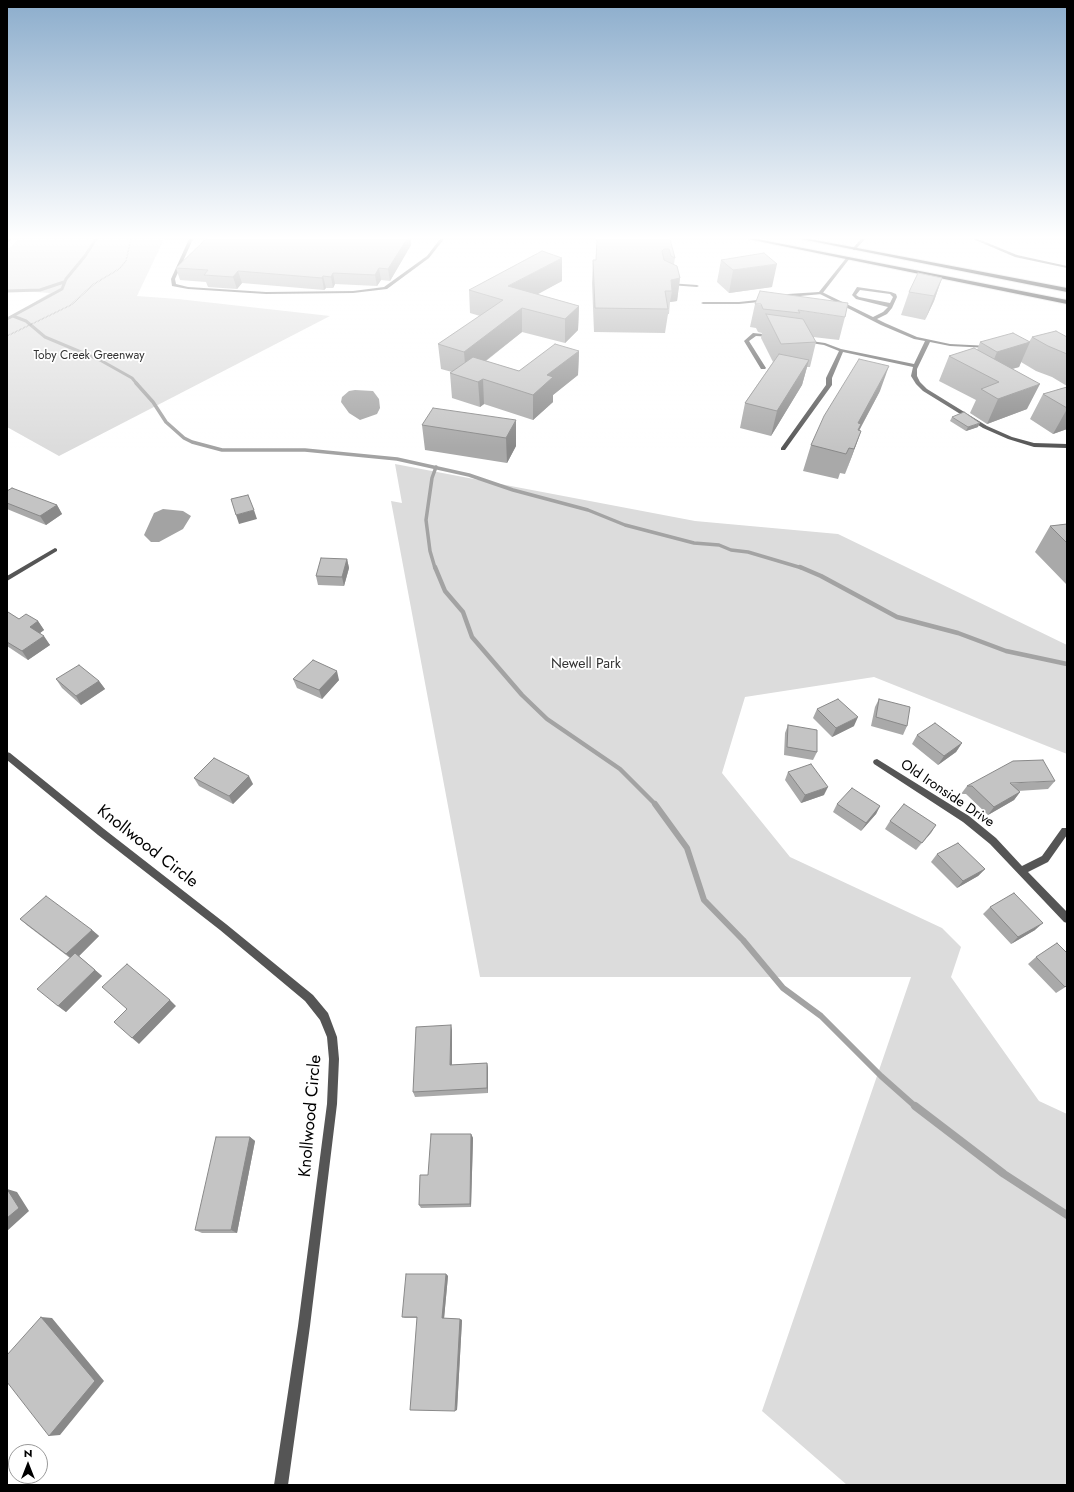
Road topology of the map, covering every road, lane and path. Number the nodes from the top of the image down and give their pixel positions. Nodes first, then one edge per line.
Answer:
1 (64, 309) edge
2 (852, 309) edge
3 (888, 309) edge
4 (873, 319) junction
5 (7, 336) edge
6 (779, 337) edge
7 (802, 340) edge
8 (928, 341) junction
9 (993, 347) edge
10 (842, 350) junction
11 (916, 366) junction
12 (763, 368) dead end
13 (1067, 446) edge
14 (783, 449) dead end
15 (55, 550) dead end
16 (7, 579) edge
17 (7, 755) edge
18 (877, 762) dead end
19 (1065, 831) dead end
20 (1021, 872) junction
21 (1067, 919) edge
22 (281, 1485) edge

1 - 5 path
2 - 4 street
3 - 4 street
4 - 8 street
6 - 12 street
7 - 10 street
8 - 9 street
8 - 11 street
10 - 11 street
10 - 14 street
11 - 13 street
15 - 16 street
17 - 22 street, Knollwood Circle
18 - 20 street, Old Ironside Drive
19 - 20 street
20 - 21 street, Old Ironside Drive

